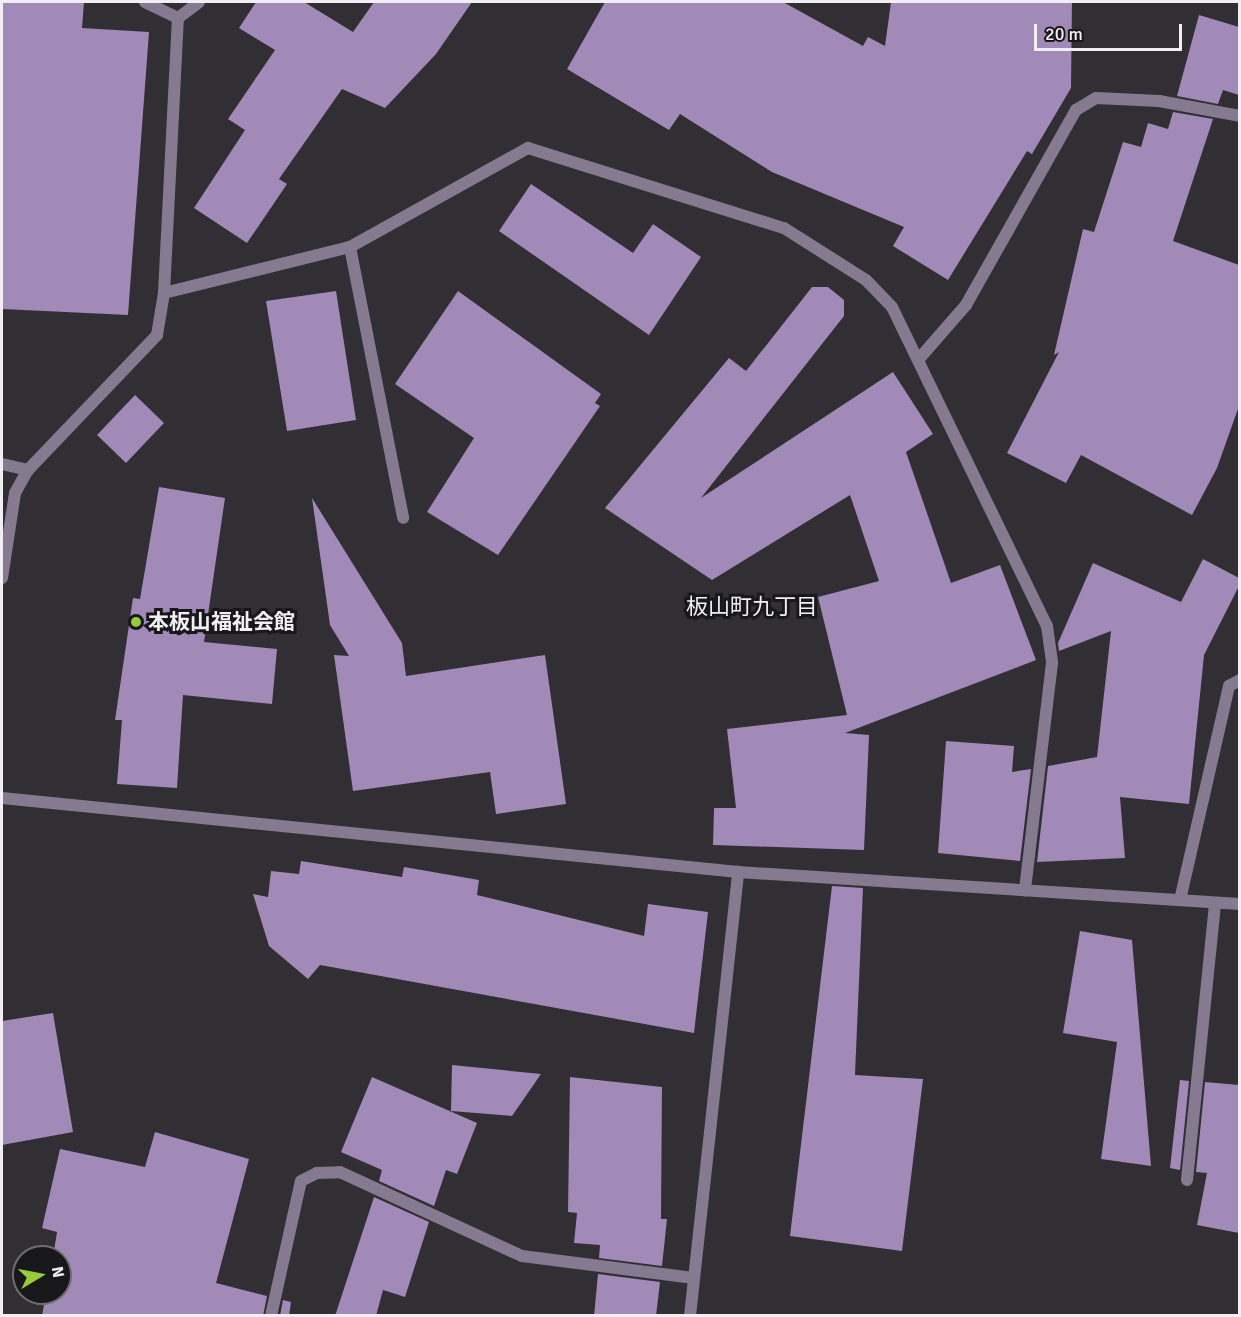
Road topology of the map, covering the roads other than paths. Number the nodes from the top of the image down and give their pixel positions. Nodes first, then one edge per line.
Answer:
1 (145, 2) edge
2 (199, 2) edge
3 (178, 18) junction
4 (1239, 116) edge
5 (350, 247) junction
6 (164, 293) junction
7 (918, 360) junction
8 (2, 464) edge
9 (28, 470) junction
10 (403, 518) dead end
11 (2, 578) edge
12 (1239, 680) edge
13 (2, 798) edge
14 (738, 872) junction
15 (1025, 890) junction
16 (1180, 900) junction
17 (1215, 903) junction
18 (1239, 904) edge
19 (1187, 1180) dead end
20 (694, 1278) junction
21 (271, 1316) edge
22 (690, 1316) edge

1 - 3 street
2 - 3 street
3 - 6 street
4 - 7 street
5 - 6 street
5 - 7 street
5 - 10 street
6 - 9 street
7 - 15 street
8 - 9 street
9 - 11 street
12 - 16 street
13 - 14 street
14 - 15 street
14 - 20 street
15 - 16 street
16 - 17 street
17 - 18 street
17 - 19 street
20 - 21 street
20 - 22 street

